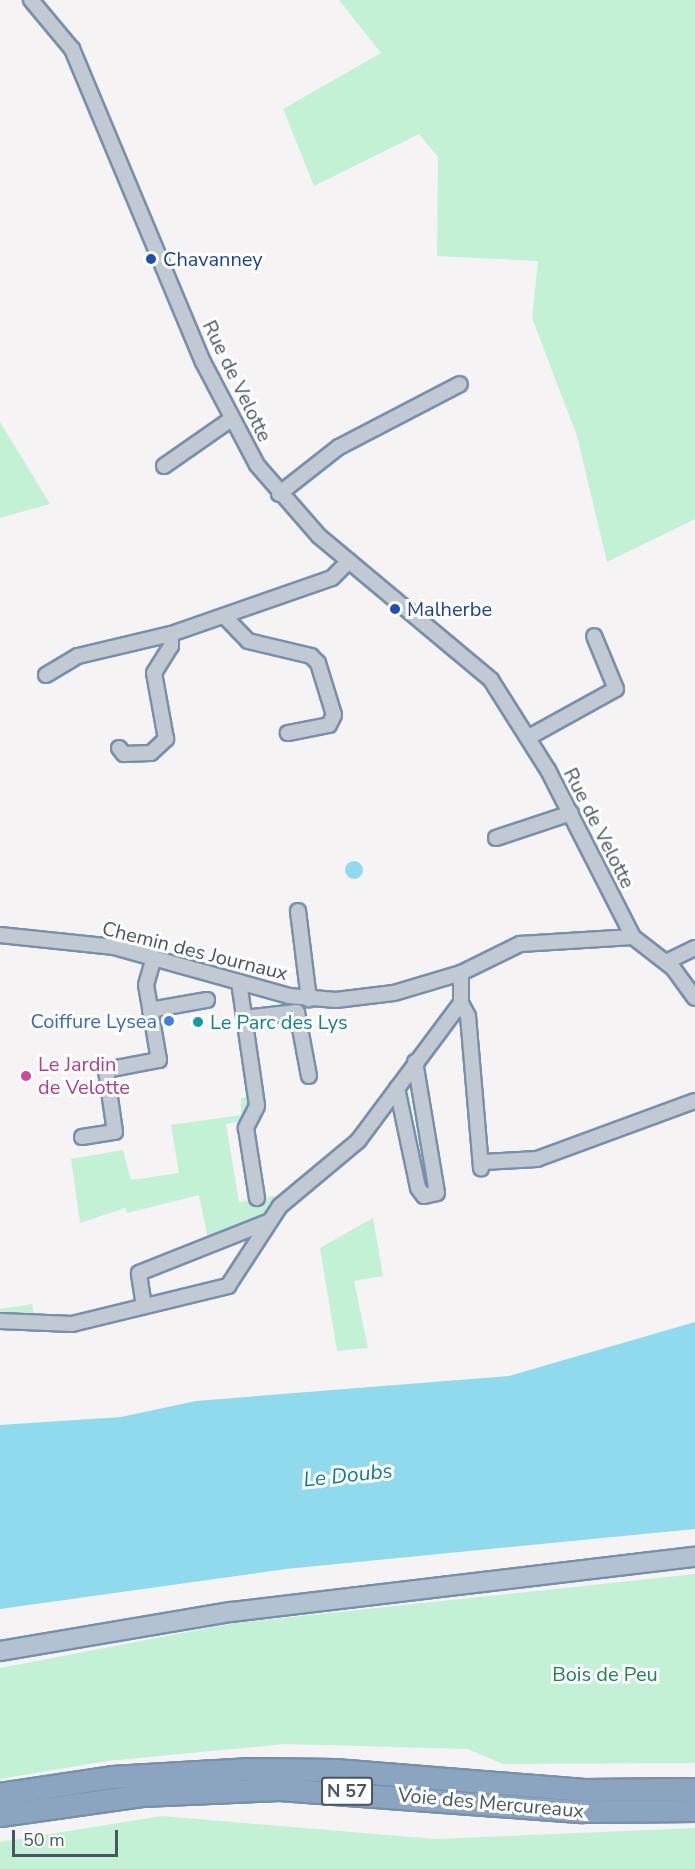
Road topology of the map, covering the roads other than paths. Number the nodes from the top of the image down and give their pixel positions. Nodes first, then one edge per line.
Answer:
1 (31, 0) edge
2 (460, 384) dead end
3 (230, 420) junction
4 (164, 466) dead end
5 (279, 494) junction
6 (350, 561) junction
7 (225, 617) junction
8 (171, 634) junction
9 (594, 636) dead end
10 (46, 675) dead end
11 (288, 733) dead end
12 (529, 738) junction
13 (119, 748) dead end
14 (571, 813) junction
15 (496, 838) dead end
16 (298, 911) dead end
17 (0, 935) edge
18 (633, 937) junction
19 (695, 948) edge
20 (154, 957) junction
21 (666, 962) junction
22 (461, 973) junction
23 (239, 982) junction
24 (695, 998) edge
25 (309, 999) junction
26 (207, 1000) dead end
27 (461, 1004) junction
28 (150, 1010) junction
29 (244, 1018) junction
30 (415, 1062) junction
31 (309, 1076) dead end
32 (397, 1088) junction
33 (695, 1101) edge
34 (82, 1137) dead end
35 (257, 1198) dead end
36 (268, 1222) junction
37 (144, 1306) junction
38 (0, 1322) edge
39 (695, 1557) edge
40 (0, 1651) edge
41 (695, 1789) edge
42 (0, 1794) edge
43 (695, 1810) edge
44 (0, 1815) edge

1 - 3 street, Rue de Velotte
2 - 5 street
3 - 4 street
3 - 5 street, Rue de Velotte
5 - 6 street, Rue de Velotte
6 - 7 street
6 - 12 street, Rue de Velotte
7 - 8 street
7 - 11 street
8 - 10 street
8 - 13 street
9 - 12 street
12 - 14 street, Rue de Velotte
14 - 15 street
14 - 18 street, Rue de Velotte
16 - 25 street, Chemin des Journaux
17 - 20 street, Chemin des Journaux
18 - 21 street
18 - 22 street, Chemin des Journaux
19 - 21 street
20 - 23 street, Chemin des Journaux
20 - 28 street
21 - 24 street
22 - 25 street, Chemin des Journaux
22 - 27 street
23 - 25 street, Chemin des Journaux
23 - 29 street
26 - 28 street
27 - 30 street
27 - 33 street
28 - 34 street
29 - 31 street
29 - 35 street
30 - 32 street
30 - 32 street
32 - 36 street
36 - 37 street
36 - 37 street
37 - 38 street
39 - 40 main road
41 - 42 highway, Voie des Mercureaux / N 57
43 - 44 highway, Voie des Mercureaux / N 57

